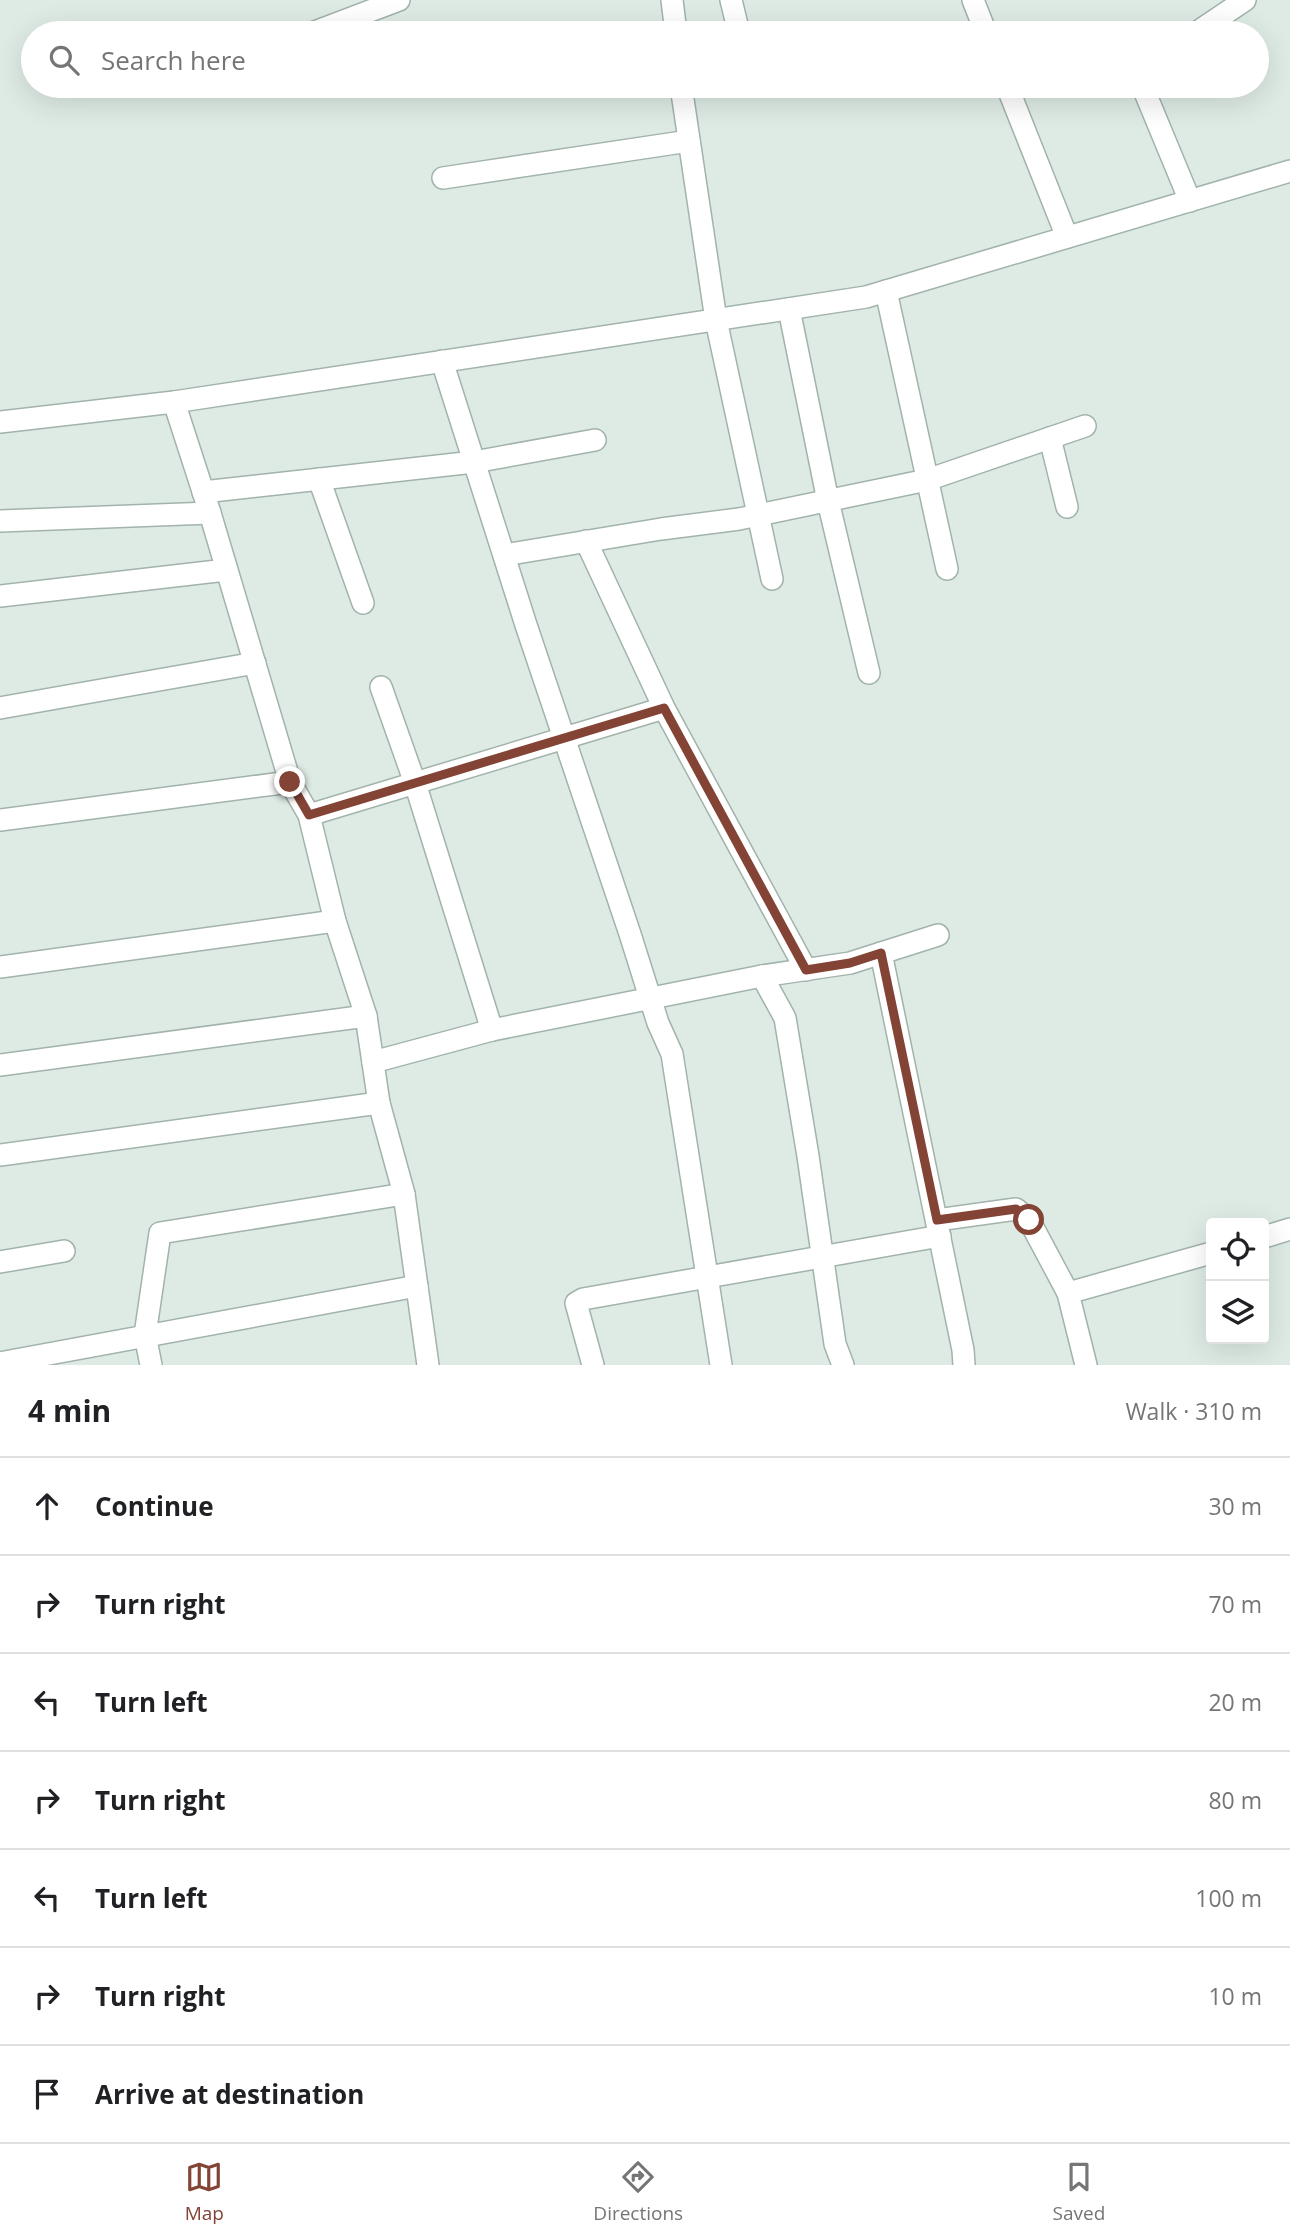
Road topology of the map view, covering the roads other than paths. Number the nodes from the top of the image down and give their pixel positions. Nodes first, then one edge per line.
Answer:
1 (399, 0) edge
2 (673, 0) edge
3 (732, 0) edge
4 (973, 0) edge
5 (1245, 0) edge
6 (356, 21) edge
7 (675, 21) edge
8 (736, 21) edge
9 (981, 21) edge
10 (1214, 21) edge
11 (683, 98) edge
12 (1012, 98) edge
13 (1147, 98) edge
14 (689, 141) junction
15 (1290, 171) edge
16 (443, 178) dead end
17 (1189, 201) junction
18 (1067, 237) junction
19 (886, 291) junction
20 (789, 309) junction
21 (716, 320) junction
22 (442, 361) junction
23 (174, 402) junction
24 (0, 422) edge
25 (1085, 426) dead end
26 (1049, 438) junction
27 (595, 440) dead end
28 (474, 462) junction
29 (319, 479) junction
30 (928, 480) junction
31 (203, 492) junction
32 (828, 501) junction
33 (1067, 507) dead end
34 (210, 513) junction
35 (758, 516) junction
36 (0, 521) edge
37 (586, 541) junction
38 (504, 555) junction
39 (947, 569) dead end
40 (226, 570) junction
41 (772, 579) dead end
42 (0, 596) edge
43 (363, 603) dead end
44 (256, 663) junction
45 (869, 673) dead end
46 (381, 687) dead end
47 (0, 708) edge
48 (664, 708) junction
49 (564, 737) junction
50 (290, 782) junction
51 (415, 783) junction
52 (309, 815) junction
53 (0, 820) edge
54 (335, 920) junction
55 (938, 935) dead end
56 (881, 953) junction
57 (0, 967) edge
58 (806, 970) junction
59 (762, 976) junction
60 (650, 998) junction
61 (366, 1016) junction
62 (492, 1030) junction
63 (373, 1062) junction
64 (0, 1065) edge
65 (379, 1103) junction
66 (0, 1155) edge
67 (404, 1194) junction
68 (938, 1228) junction
69 (1290, 1228) edge
70 (1269, 1235) edge
71 (64, 1251) dead end
72 (1206, 1254) edge
73 (822, 1256) junction
74 (0, 1262) edge
75 (707, 1278) junction
76 (416, 1286) junction
77 (1068, 1293) junction
78 (145, 1335) junction
79 (0, 1363) edge
80 (151, 1365) edge
81 (428, 1365) edge
82 (593, 1365) edge
83 (721, 1365) edge
84 (843, 1365) edge
85 (964, 1365) edge
86 (1086, 1365) edge

1 - 6 street
2 - 7 street
3 - 8 street
4 - 9 street
5 - 10 street
11 - 14 street
12 - 18 street
13 - 17 street
14 - 16 street
14 - 21 street
15 - 17 street
17 - 18 street
18 - 19 street
19 - 20 street
19 - 30 street
20 - 21 street
20 - 32 street
21 - 22 street
21 - 35 street
22 - 23 street
22 - 28 street
23 - 24 street
23 - 31 street
25 - 26 street
26 - 30 street
26 - 33 street
27 - 28 street
28 - 29 street
28 - 38 street
29 - 31 street
29 - 43 street
30 - 32 street
30 - 39 street
31 - 34 street
32 - 35 street
32 - 45 street
34 - 36 street
34 - 40 street
35 - 37 street
35 - 41 street
37 - 38 street
37 - 48 street
38 - 49 street
40 - 42 street
40 - 44 street
44 - 47 street
44 - 50 street
46 - 51 street
48 - 49 street
48 - 58 street
49 - 51 street
49 - 60 street
50 - 52 street
50 - 53 street
51 - 52 street
51 - 62 street
52 - 54 street
54 - 57 street
54 - 61 street
55 - 56 street
56 - 58 street
56 - 68 street
58 - 59 street
59 - 60 street
59 - 73 street
60 - 62 street
60 - 75 street
61 - 63 street
61 - 64 street
62 - 63 street
63 - 65 street
65 - 66 street
65 - 67 street
67 - 76 street
67 - 78 street
68 - 73 street
68 - 77 street
68 - 85 street
69 - 70 street
71 - 74 street
72 - 77 street
73 - 75 street
73 - 84 street
75 - 82 street
75 - 83 street
76 - 78 street
76 - 81 street
77 - 86 street
78 - 79 street
78 - 80 street

